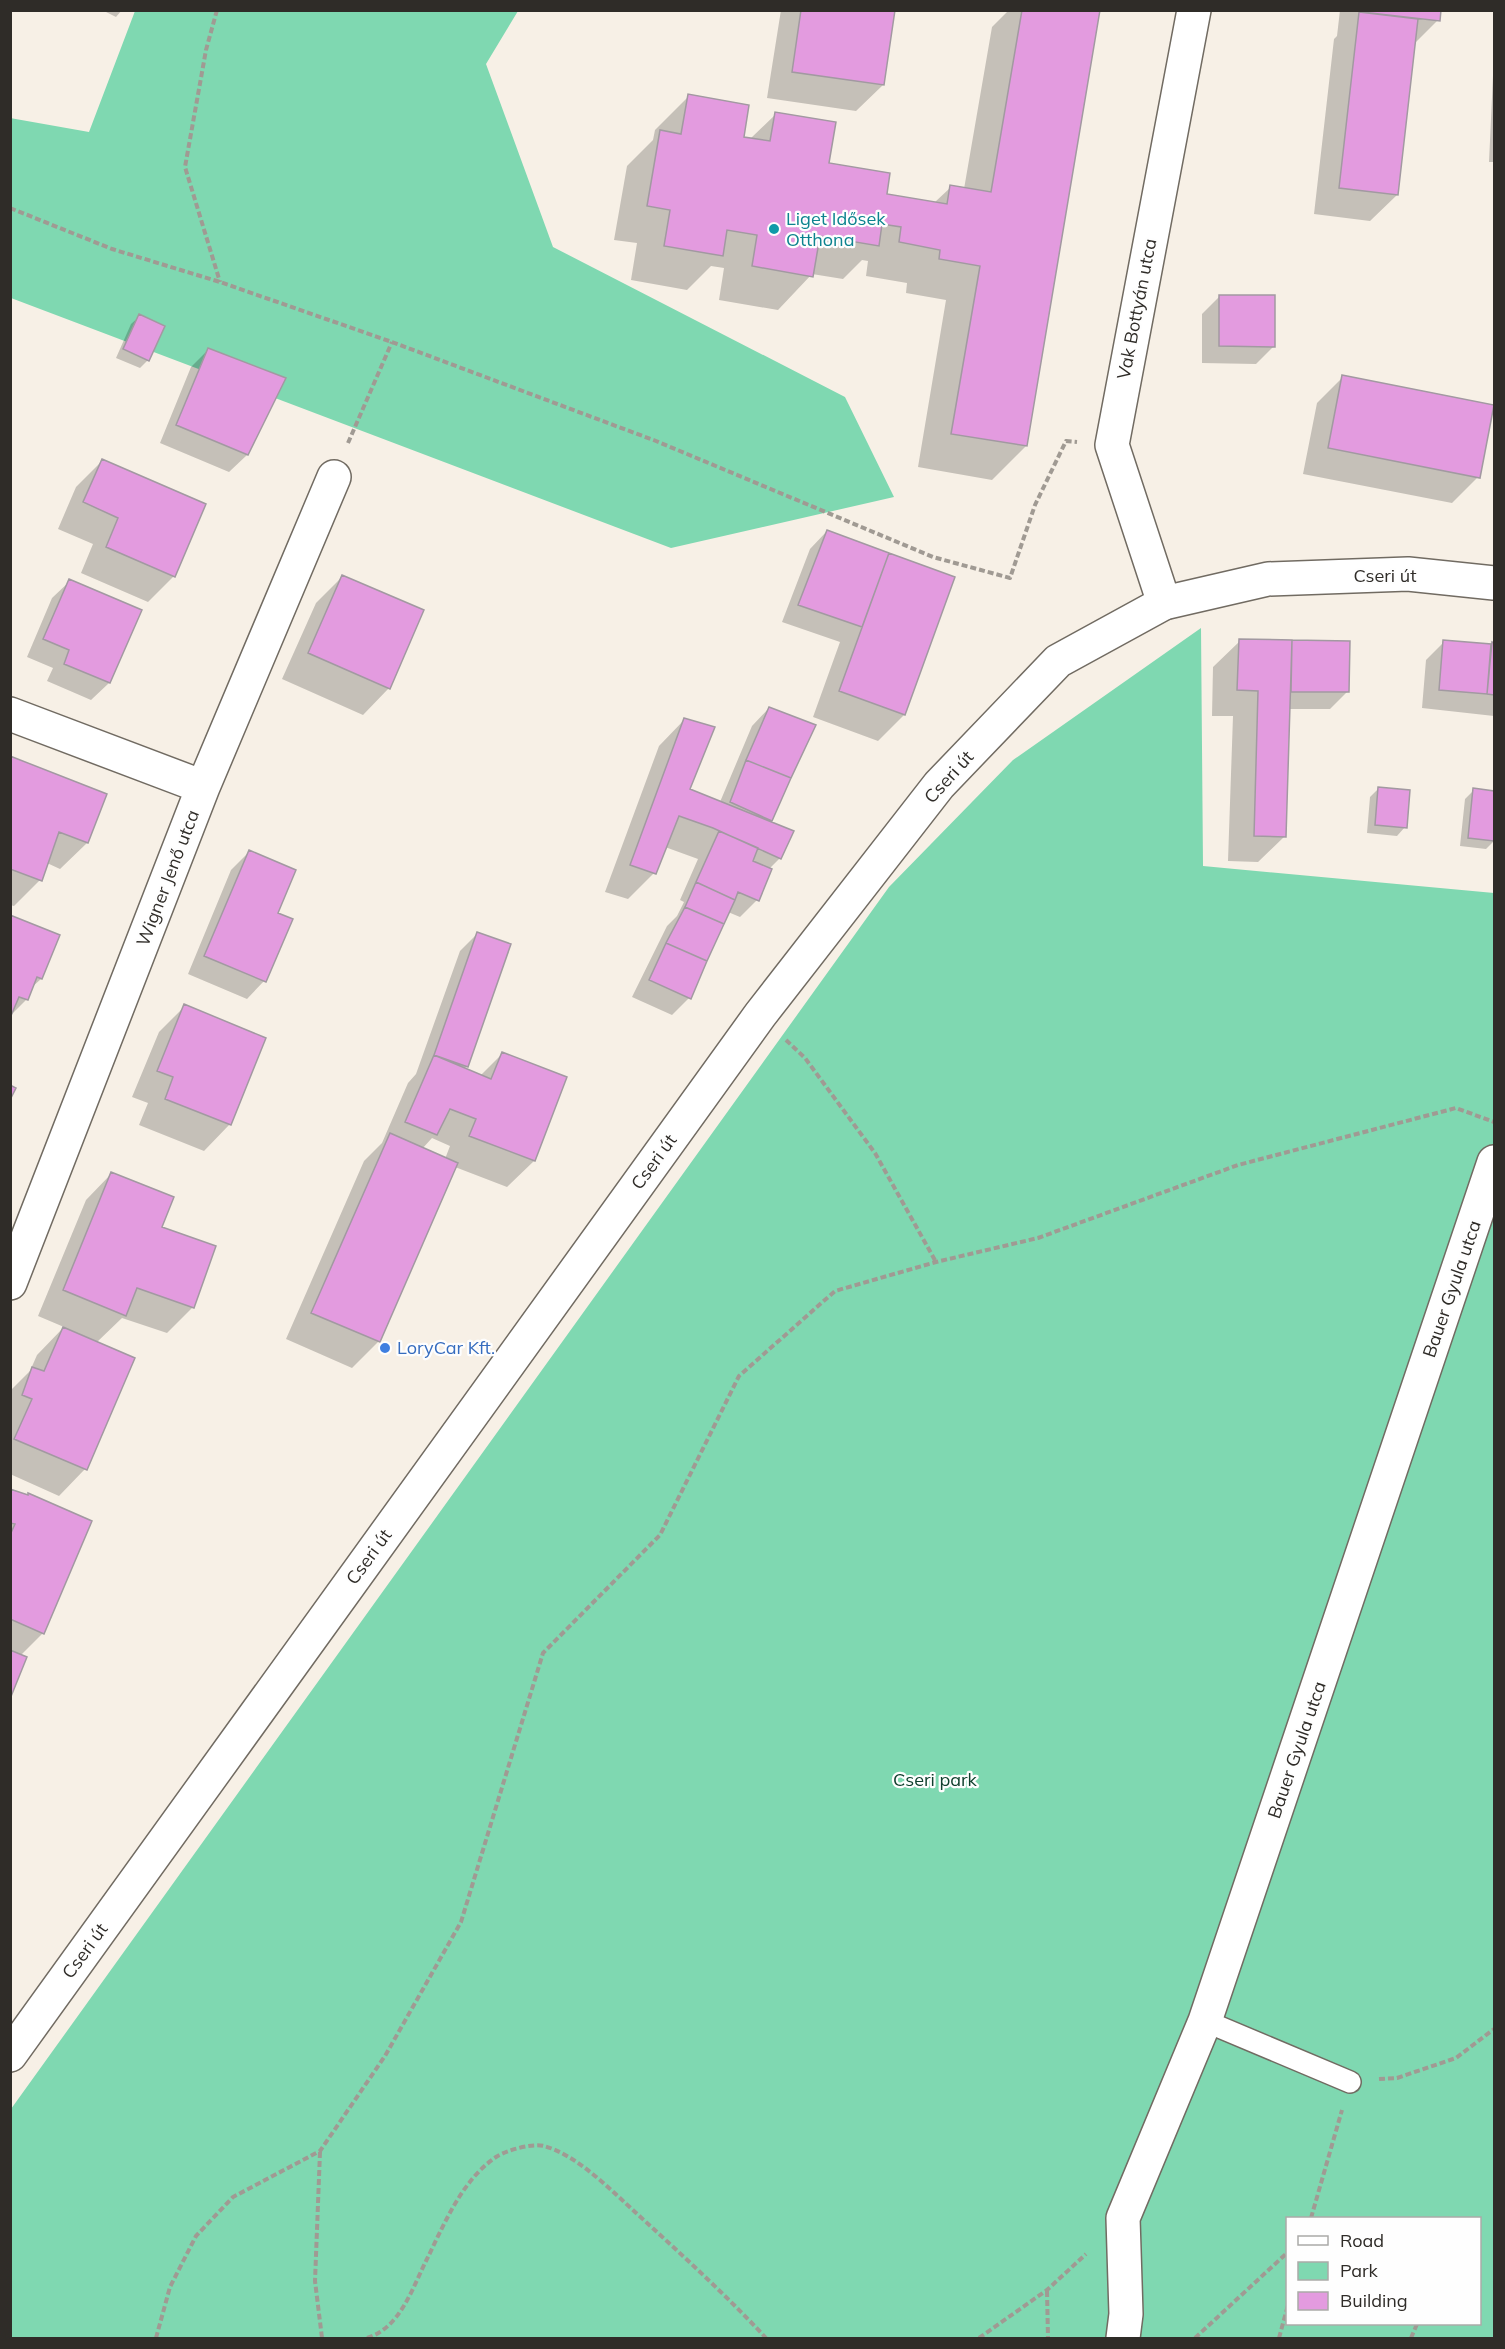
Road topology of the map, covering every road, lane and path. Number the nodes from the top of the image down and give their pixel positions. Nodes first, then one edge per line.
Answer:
1 (217, 10) edge
2 (1194, 10) edge
3 (10, 208) edge
4 (220, 282) junction
5 (392, 342) junction
6 (1112, 445) junction
7 (334, 477) joint
8 (1494, 583) edge
9 (1164, 603) junction
10 (10, 714) edge
11 (203, 787) junction
12 (760, 1015) junction
13 (1494, 1122) edge
14 (1494, 1162) edge
15 (936, 1262) junction
16 (10, 1283) edge
17 (1205, 2021) junction
18 (1494, 2029) edge
19 (10, 2055) edge
20 (1350, 2082) junction
21 (320, 2151) junction
22 (1311, 2217) edge
23 (1123, 2218) junction
24 (1286, 2253) edge
25 (1047, 2290) junction
26 (1286, 2309) edge
27 (156, 2338) edge
28 (322, 2338) edge
29 (367, 2338) edge
30 (766, 2338) edge
31 (979, 2338) edge
32 (1048, 2338) edge
33 (1123, 2338) edge
34 (1195, 2338) edge
35 (1279, 2338) edge

1 - 4 path
2 - 6 street, Vak Bottyán utca
3 - 4 path
4 - 5 path
5 - 6 path
5 - 7 path
6 - 9 street, Vak Bottyán utca
7 - 11 street, Wigner Jenő utca
8 - 9 street, Cseri út
9 - 12 street, Cseri út
10 - 11 street
11 - 16 street, Wigner Jenő utca
12 - 15 path
12 - 19 street, Cseri út
13 - 15 path
14 - 17 street, Bauer Gyula utca
15 - 21 path
17 - 20 lane
17 - 23 street, Bauer Gyula utca
18 - 20 path
20 - 22 path
21 - 27 path
21 - 28 path
23 - 25 path
23 - 33 street, Bauer Gyula utca
24 - 34 path
25 - 31 path
25 - 32 path
26 - 35 path
29 - 30 path

